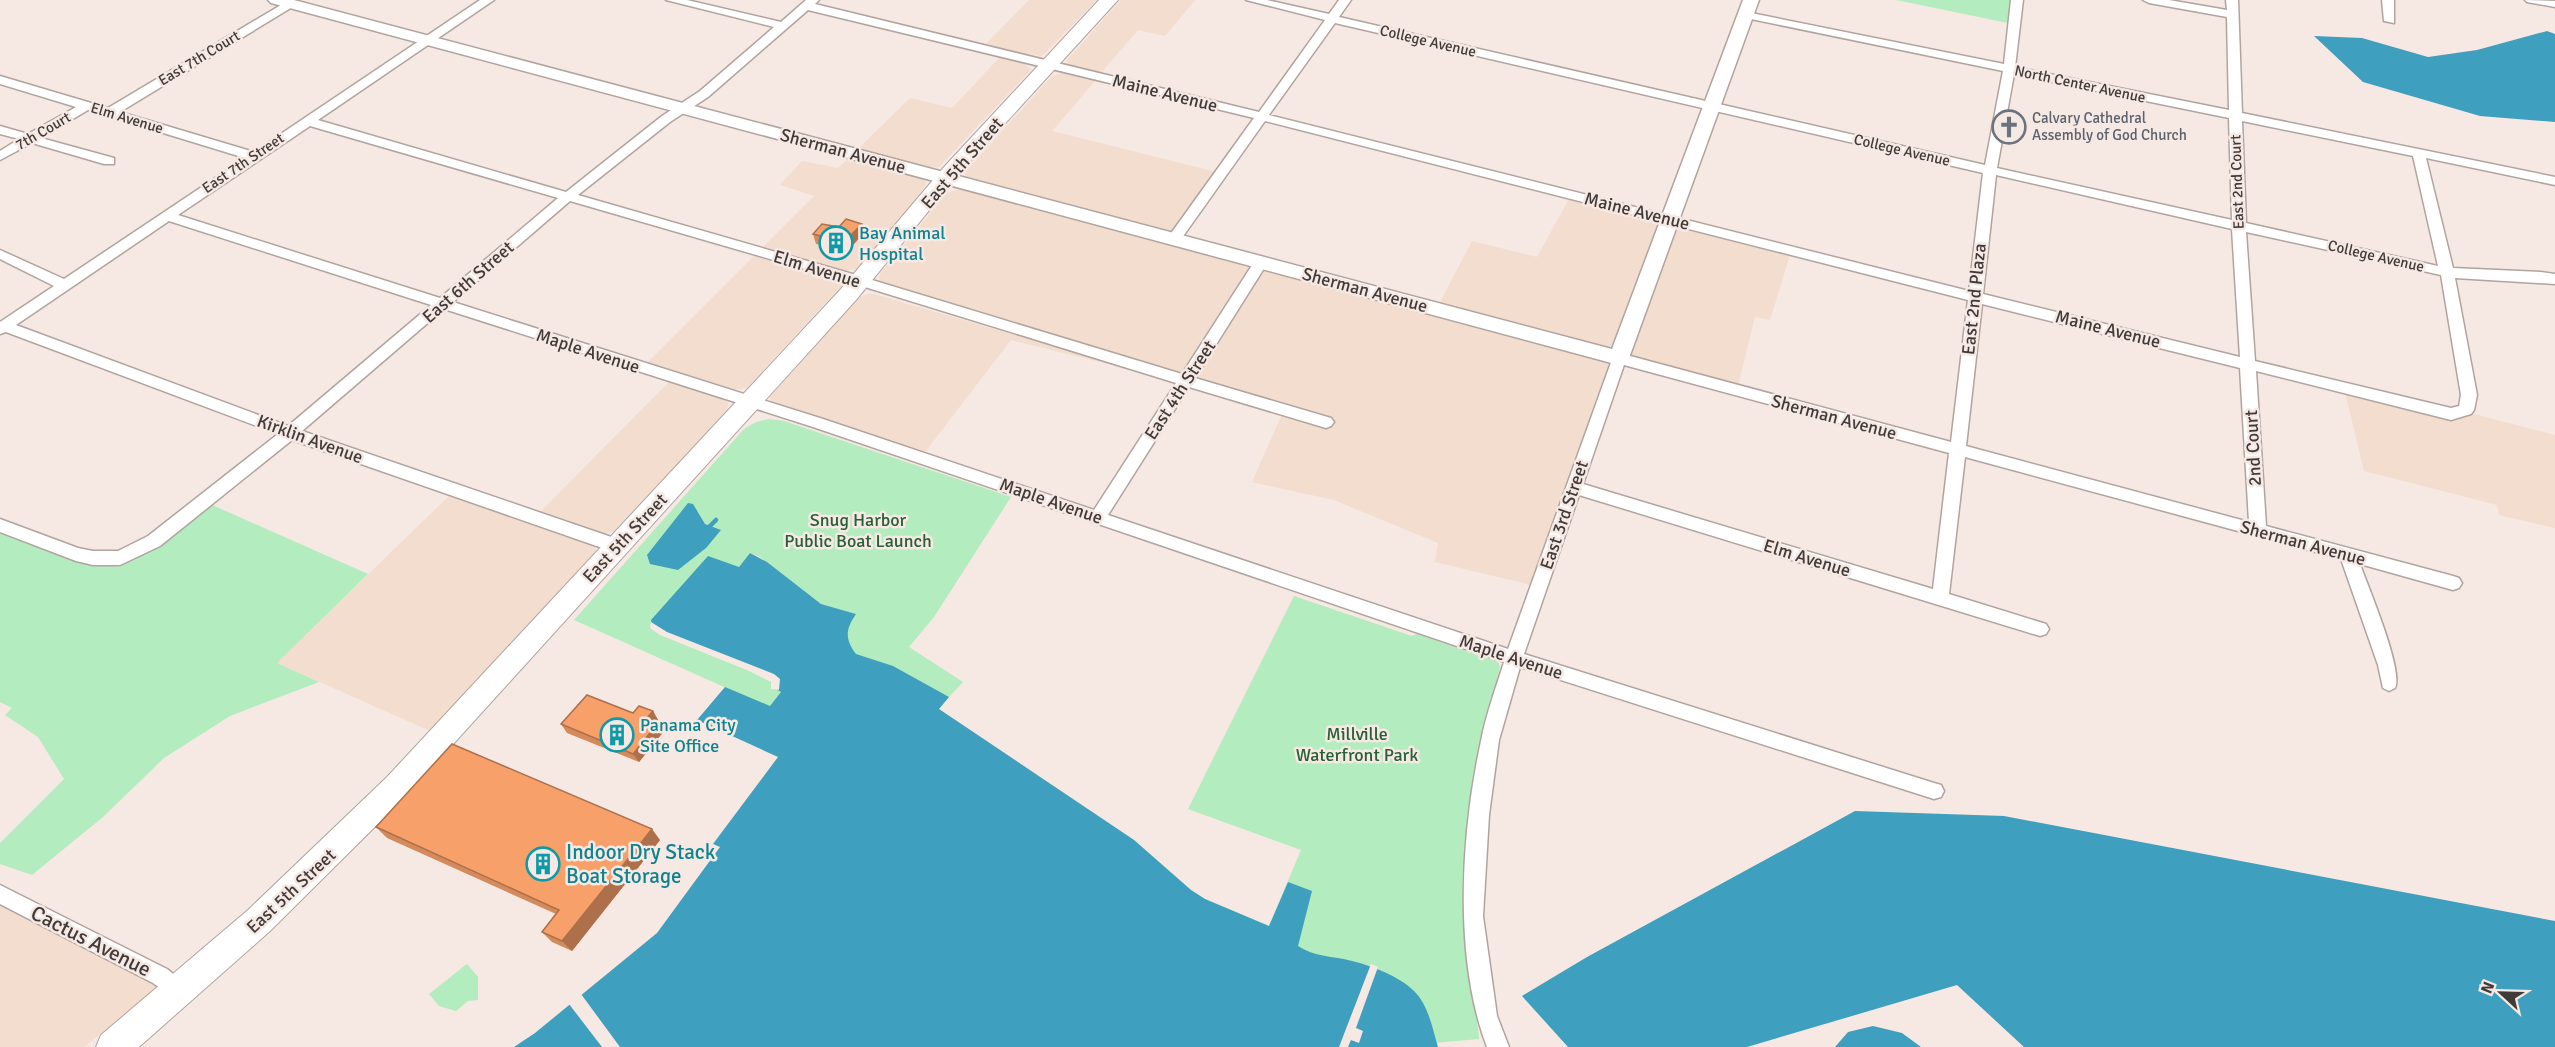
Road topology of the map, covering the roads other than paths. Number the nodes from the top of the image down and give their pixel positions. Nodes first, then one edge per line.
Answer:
1 (488, 0) edge
2 (672, 0) edge
3 (1109, 0) edge
4 (1252, 0) edge
5 (1345, 0) edge
6 (2017, 0) edge
7 (2149, 0) edge
8 (2232, 0) edge
9 (2388, 0) edge
10 (2530, 0) edge
11 (283, 2) edge
12 (810, 3) edge
13 (1747, 4) edge
14 (2555, 4) edge
15 (2232, 14) junction
16 (1331, 18) junction
17 (2390, 21) dead end
18 (783, 26) junction
19 (426, 40) junction
20 (1049, 65) junction
21 (2009, 69) junction
22 (0, 80) edge
23 (86, 106) junction
24 (1712, 107) junction
25 (683, 108) junction
26 (109, 113) junction
27 (2235, 115) junction
28 (1263, 118) junction
29 (306, 121) junction
30 (0, 130) edge
31 (32, 137) junction
32 (2418, 151) junction
33 (0, 156) edge
34 (254, 156) junction
35 (109, 161) dead end
36 (1990, 171) junction
37 (946, 178) junction
38 (2555, 181) edge
39 (567, 197) junction
40 (166, 216) junction
41 (1670, 219) junction
42 (2239, 226) junction
43 (1174, 239) junction
44 (0, 254) edge
45 (1261, 262) junction
46 (2447, 272) junction
47 (2555, 279) edge
48 (859, 282) junction
49 (65, 285) junction
50 (1974, 297) junction
51 (442, 304) junction
52 (2, 327) edge
53 (1618, 358) junction
54 (2248, 364) junction
55 (1186, 381) junction
56 (750, 402) junction
57 (1326, 422) dead end
58 (290, 433) junction
59 (1958, 451) junction
60 (1574, 487) junction
61 (1098, 517) junction
62 (0, 525) edge
63 (2258, 531) junction
64 (617, 546) junction
65 (2348, 555) junction
66 (2453, 583) dead end
67 (1940, 599) junction
68 (2040, 629) dead end
69 (1514, 658) junction
70 (2389, 682) dead end
71 (1934, 791) dead end
72 (0, 894) edge
73 (180, 992) junction
74 (113, 1047) edge
75 (1498, 1047) edge

1 - 19 street, East 7th Street
2 - 18 street
3 - 20 main road, East 5th Street
4 - 16 street, College Avenue
5 - 16 street
6 - 21 street, East 2nd Plaza
7 - 15 street
8 - 15 street, East 2nd Court
9 - 17 street
10 - 14 street
11 - 19 street, Sherman Avenue
11 - 26 street, East 7th Court
12 - 18 street, East 6th Street
12 - 20 street, Maine Avenue
13 - 21 street, North Center Avenue
13 - 24 street, East 3rd Street
15 - 27 street, East 2nd Court
16 - 24 street, College Avenue
16 - 28 street
18 - 25 street, East 6th Street
19 - 25 street, Sherman Avenue
19 - 29 street, East 7th Street
20 - 28 street, Maine Avenue
20 - 37 main road, East 5th Street
21 - 27 street, North Center Avenue
21 - 36 street, East 2nd Plaza
22 - 23 street, Elm Avenue
23 - 26 street, Elm Avenue
23 - 31 street, 7th Court
24 - 36 street, College Avenue
24 - 41 street, East 3rd Street
25 - 37 street, Sherman Avenue
25 - 39 street, East 6th Street
26 - 34 street, Elm Avenue
27 - 32 street, North Center Avenue
27 - 42 street, East 2nd Court
28 - 41 street, Maine Avenue
28 - 43 street
29 - 34 street, East 7th Street
29 - 39 street, Elm Avenue
30 - 31 street
31 - 33 street, 7th Court
31 - 35 street
32 - 38 street, North Center Avenue
32 - 46 street
34 - 40 street, East 7th Street
36 - 42 street, College Avenue
36 - 50 street, East 2nd Plaza
37 - 43 street, Sherman Avenue
37 - 48 main road, East 5th Street
39 - 48 street, Elm Avenue
39 - 51 street, East 6th Street
40 - 49 street, East 7th Street
40 - 51 street, Maple Avenue
41 - 50 street, Maine Avenue
41 - 53 street, East 3rd Street
42 - 46 street, College Avenue
42 - 54 street, East 2nd Court
43 - 45 street, Sherman Avenue
44 - 49 street
45 - 53 street, Sherman Avenue
45 - 55 street, East 4th Street
46 - 47 street, College Avenue
46 - 54 street, Maine Avenue
48 - 55 street, Elm Avenue
48 - 56 main road, East 5th Street
49 - 52 street, East 7th Street
50 - 54 street, Maine Avenue
50 - 59 street, East 2nd Plaza
51 - 56 street, Maple Avenue
51 - 58 street, East 6th Street
52 - 58 street, Kirklin Avenue
53 - 59 street, Sherman Avenue
53 - 60 street, East 3rd Street
54 - 63 street, 2nd Court
55 - 57 street, Elm Avenue
55 - 61 street, East 4th Street
56 - 61 street, Maple Avenue
56 - 64 main road, East 5th Street
58 - 62 street, East 6th Street
58 - 64 street, Kirklin Avenue
59 - 63 street, Sherman Avenue
59 - 67 street, East 2nd Plaza
60 - 67 street, Elm Avenue
60 - 69 street, East 3rd Street
61 - 69 street, Maple Avenue
63 - 65 street, Sherman Avenue
64 - 73 main road, East 5th Street
65 - 66 street, Sherman Avenue
65 - 70 street
67 - 68 street, Elm Avenue
69 - 71 street, Maple Avenue
69 - 75 street, East 3rd Street
72 - 73 street, Cactus Avenue
73 - 74 main road, East 5th Street

